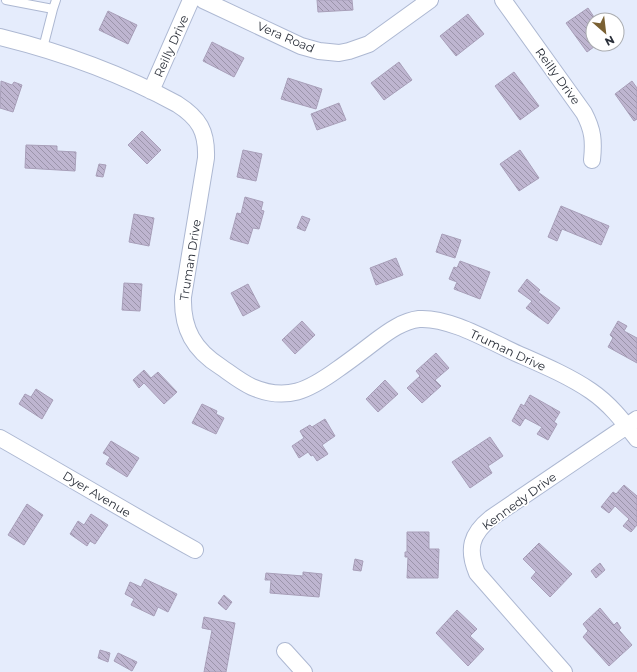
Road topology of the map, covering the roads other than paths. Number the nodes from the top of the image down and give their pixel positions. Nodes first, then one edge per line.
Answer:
1 (6, 0) edge
2 (56, 0) edge
3 (191, 0) edge
4 (203, 0) edge
5 (430, 0) edge
6 (503, 0) edge
7 (53, 9) junction
8 (0, 37) edge
9 (43, 48) junction
10 (151, 91) junction
11 (592, 160) dead end
12 (632, 423) edge
13 (0, 438) edge
14 (637, 439) edge
15 (196, 550) dead end
16 (285, 651) dead end
17 (304, 672) edge
18 (564, 672) edge

1 - 7 lane
2 - 7 lane
3 - 10 street, Reilly Drive
4 - 5 street, Vera Road
6 - 11 street, Reilly Drive
7 - 9 lane
8 - 9 street, Truman Drive
9 - 10 street, Truman Drive
10 - 12 street, Truman Drive
12 - 14 street, Truman Drive
12 - 18 street, Kennedy Drive
13 - 15 street, Dyer Avenue
16 - 17 street

